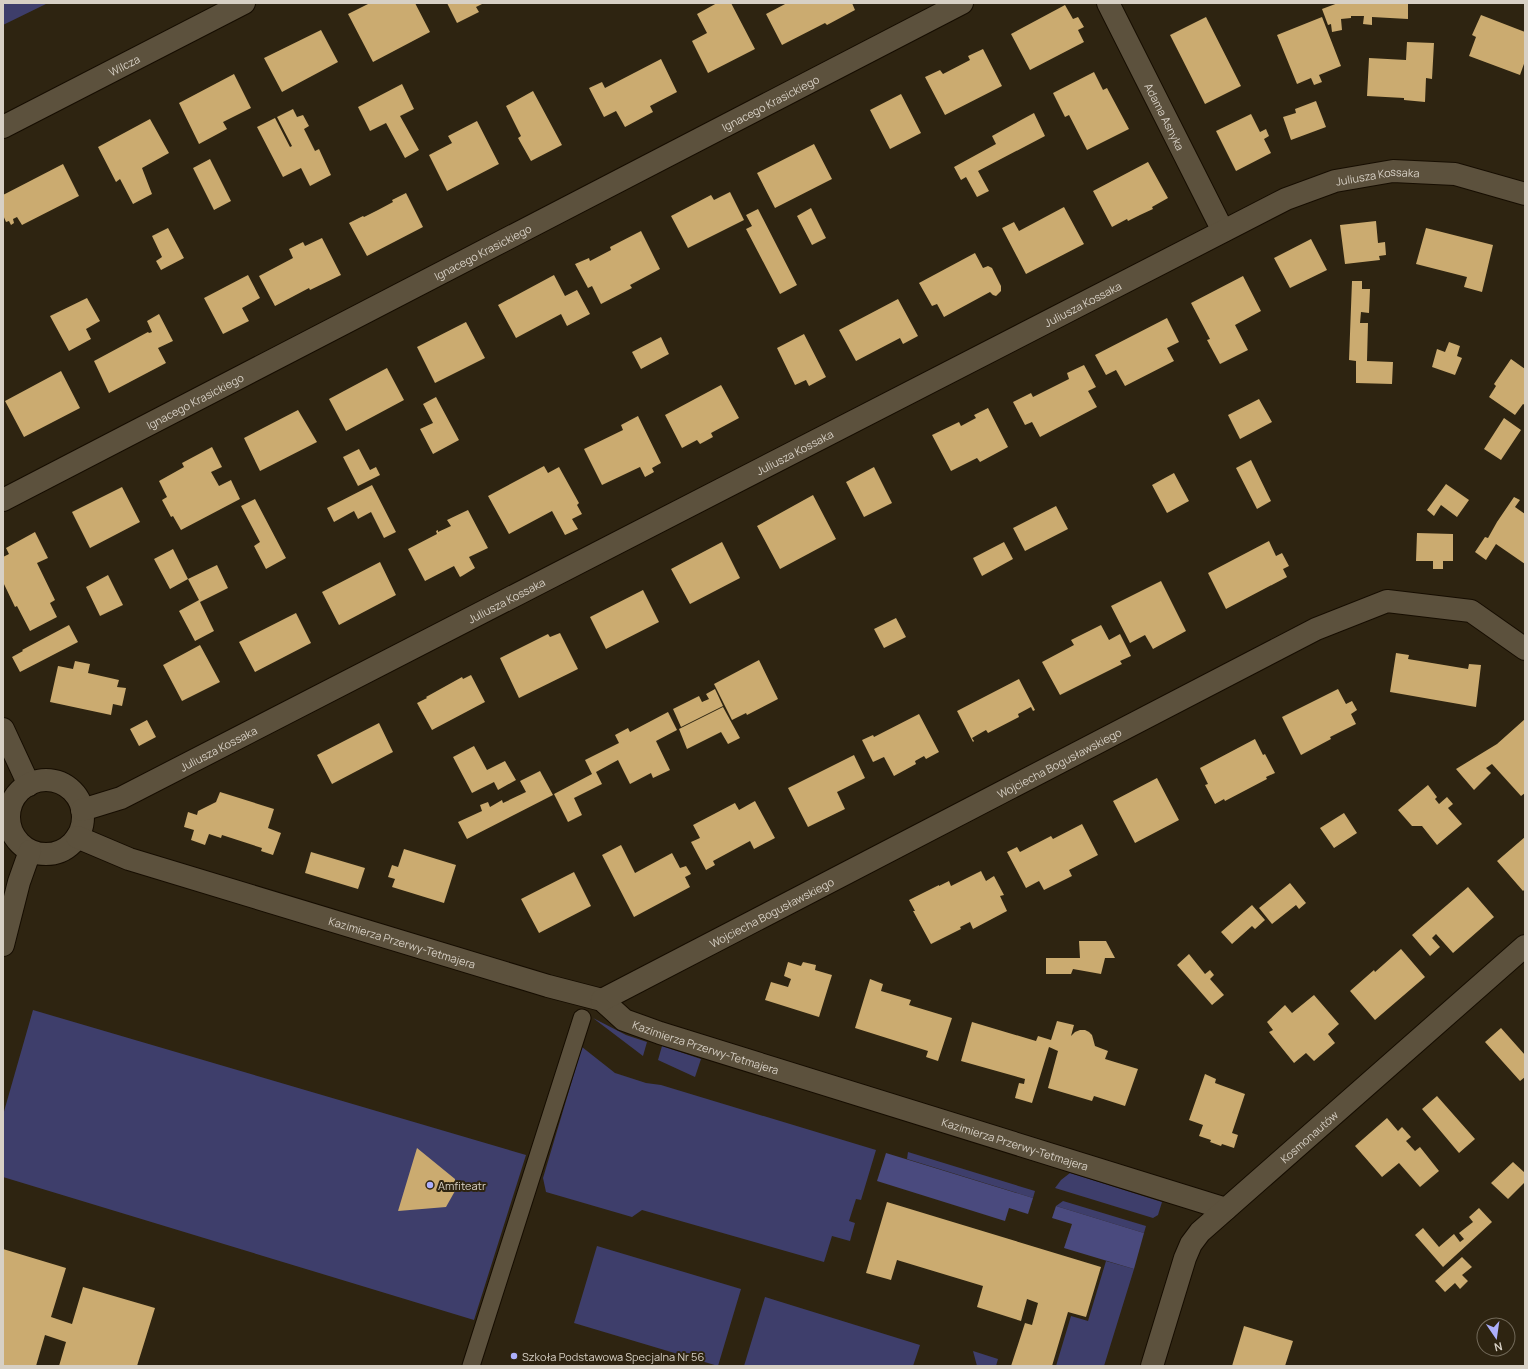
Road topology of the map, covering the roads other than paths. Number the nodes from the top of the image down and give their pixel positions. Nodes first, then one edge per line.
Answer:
1 (244, 3) edge
2 (962, 3) edge
3 (1108, 3) edge
4 (3, 127) edge
5 (1525, 194) edge
6 (1223, 231) junction
7 (3, 500) edge
8 (1525, 649) edge
9 (3, 730) edge
10 (29, 784) junction
11 (82, 810) junction
12 (77, 837) junction
13 (30, 850) junction
14 (3, 945) edge
15 (1525, 946) edge
16 (602, 1000) junction
17 (582, 1018) dead end
18 (1226, 1209) junction
19 (472, 1366) edge
20 (1152, 1366) edge

1 - 4 street, Wilcza
2 - 7 street, Ignacego Krasickiego
3 - 6 street, Adama Asnyka
5 - 6 street, Juliusza Kossaka
6 - 11 street, Juliusza Kossaka
8 - 16 street, Wojciecha Bogusławskiego
9 - 10 street
10 - 11 street
10 - 13 street
11 - 12 street
12 - 13 street
12 - 16 street, Kazimierza Przerwy-Tetmajera
13 - 14 street
15 - 18 street, Kosmonautów
16 - 18 street, Kazimierza Przerwy-Tetmajera
17 - 19 street
18 - 20 street, Kosmonautów

